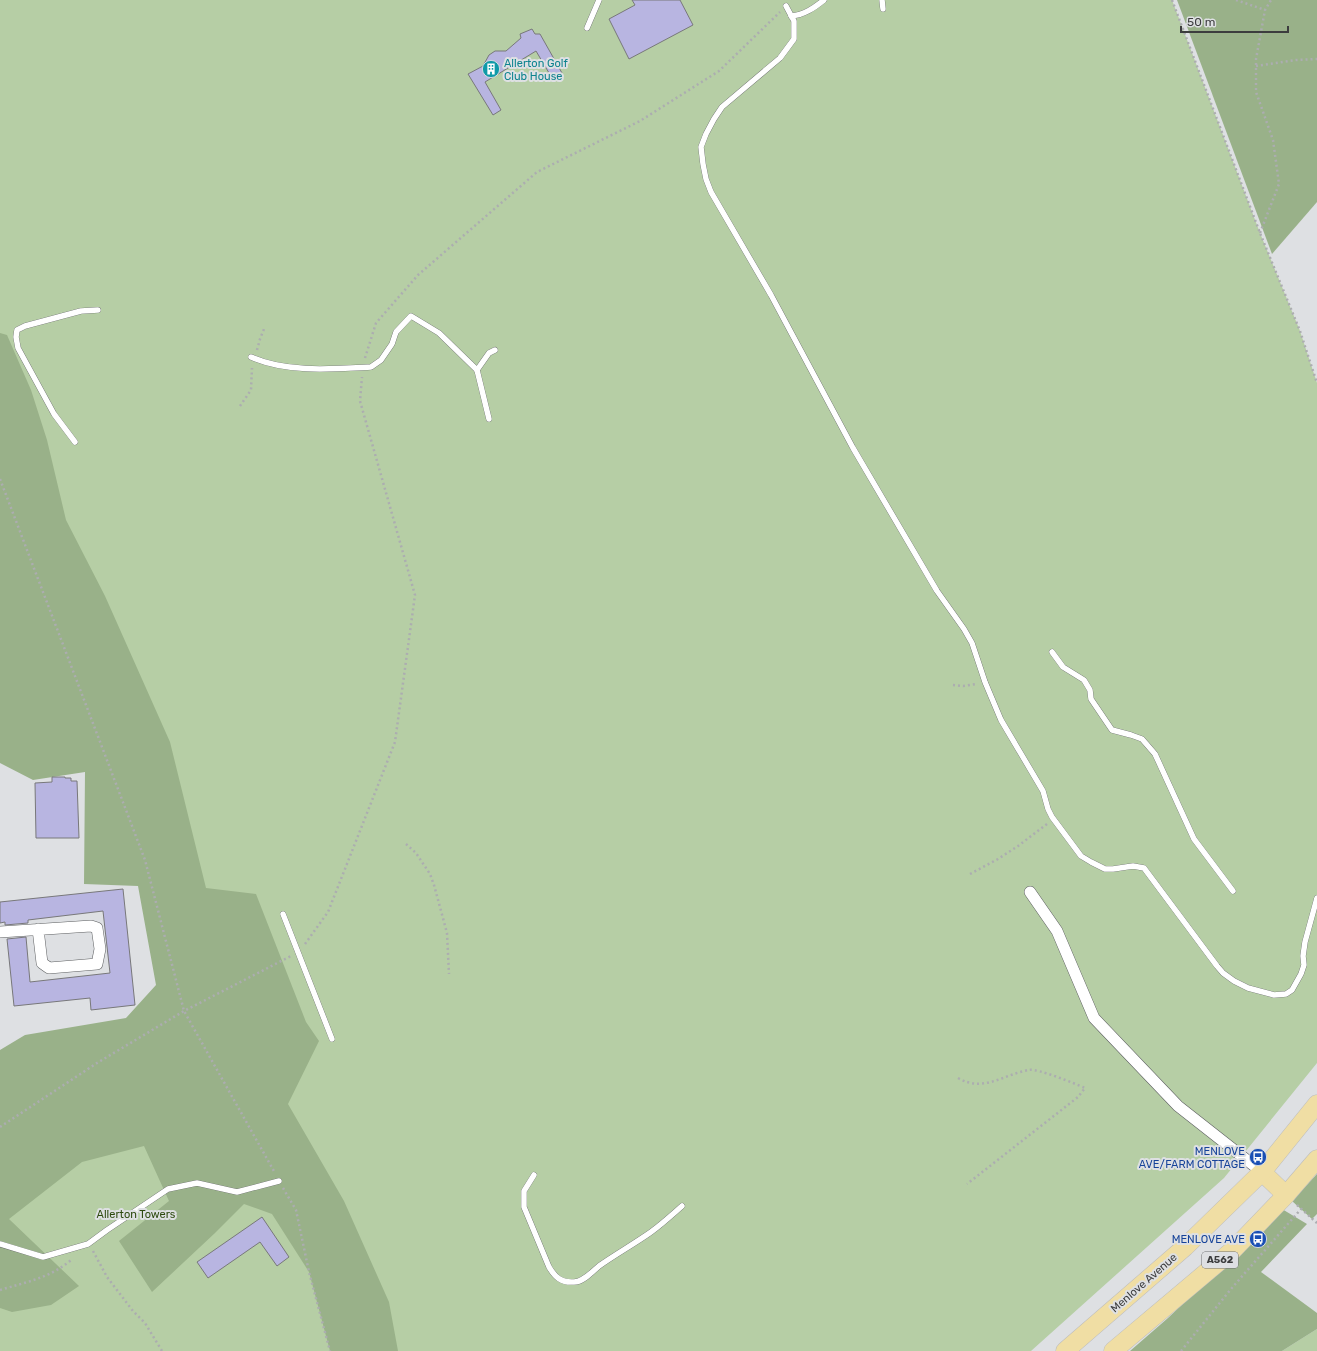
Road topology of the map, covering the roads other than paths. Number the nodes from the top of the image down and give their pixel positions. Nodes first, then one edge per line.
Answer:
1 (599, 0) edge
2 (824, 0) edge
3 (882, 0) edge
4 (786, 6) road end
5 (883, 9) dead end
6 (791, 16) junction
7 (587, 28) dead end
8 (98, 310) dead end
9 (495, 350) dead end
10 (251, 357) dead end
11 (477, 370) junction
12 (489, 419) dead end
13 (75, 442) dead end
14 (1052, 652) dead end
15 (1233, 891) dead end
16 (1030, 892) dead end
17 (1317, 898) edge
18 (283, 914) dead end
19 (38, 929) junction
20 (0, 932) edge
21 (332, 1039) dead end
22 (1317, 1104) edge
23 (1317, 1159) edge
24 (1262, 1172) junction
25 (534, 1175) dead end
26 (279, 1181) road end
27 (1286, 1195) junction
28 (682, 1206) dead end
29 (0, 1244) edge
30 (1065, 1351) edge
31 (1113, 1351) edge

1 - 7 lane
2 - 6 lane
3 - 5 lane
4 - 6 lane
6 - 17 lane
8 - 13 lane
9 - 11 lane
10 - 11 lane
11 - 12 lane
14 - 15 lane
16 - 24 street
18 - 21 lane
19 - 19 street
19 - 20 street
22 - 24 highway, Menlove Avenue / A562
23 - 27 highway, A562
24 - 27 highway
24 - 30 highway, Menlove Avenue / A562
25 - 28 lane
26 - 29 lane
27 - 31 highway, A562

